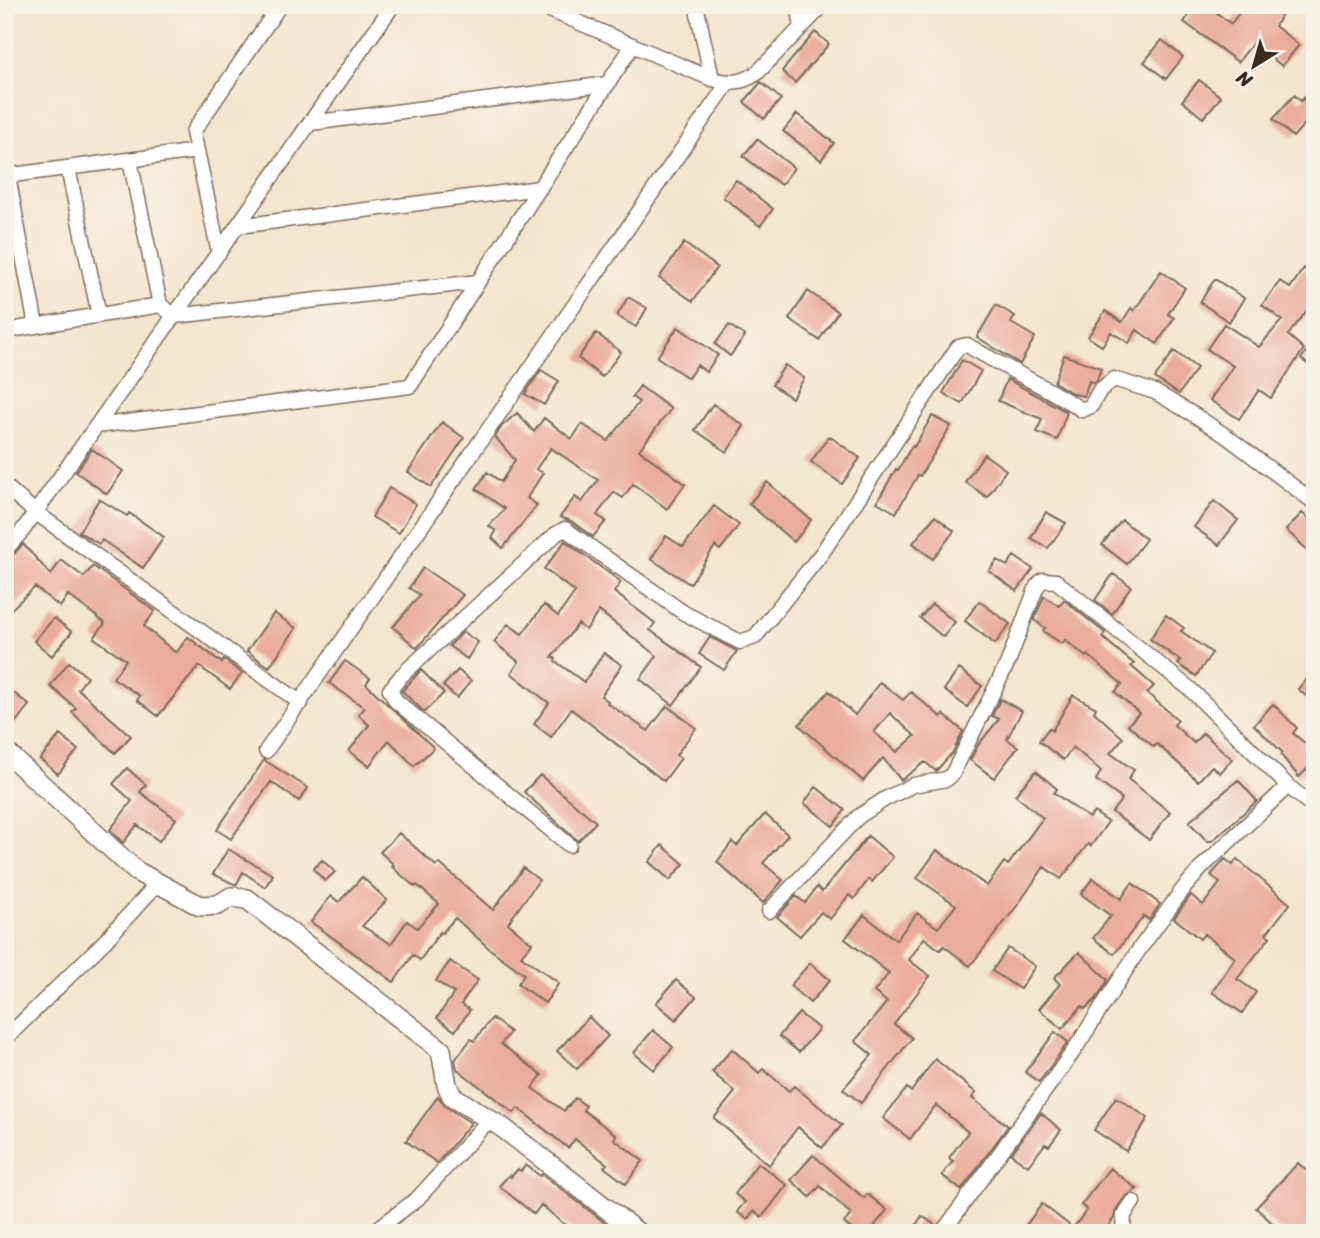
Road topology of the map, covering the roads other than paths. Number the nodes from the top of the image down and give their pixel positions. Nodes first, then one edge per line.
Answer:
1 (280, 5) edge
2 (393, 5) edge
3 (538, 5) edge
4 (696, 5) edge
5 (798, 5) edge
6 (823, 5) edge
7 (802, 27) junction
8 (633, 46) junction
9 (712, 79) junction
10 (728, 83) junction
11 (608, 84) junction
12 (312, 123) junction
13 (197, 151) junction
14 (130, 160) junction
15 (68, 168) junction
16 (7, 176) edge
17 (540, 188) junction
18 (238, 226) junction
19 (219, 253) junction
20 (478, 282) junction
21 (160, 305) junction
22 (99, 315) junction
23 (175, 316) junction
24 (36, 326) junction
25 (5, 331) edge
26 (96, 426) junction
27 (5, 486) edge
28 (1315, 503) edge
29 (35, 512) junction
30 (5, 550) edge
31 (301, 703) junction
32 (5, 751) edge
33 (266, 751) dead end
34 (1288, 786) junction
35 (1315, 808) edge
36 (569, 845) dead end
37 (158, 883) junction
38 (769, 911) dead end
39 (5, 1039) edge
40 (489, 1119) junction
41 (1133, 1202) dead end
42 (372, 1233) edge
43 (638, 1233) edge
44 (942, 1233) edge
45 (1123, 1233) edge

1 - 13 street
2 - 12 street
3 - 8 street
4 - 9 street
5 - 7 street
6 - 7 street
7 - 10 street
8 - 9 street
8 - 11 street
9 - 10 street
10 - 31 street
11 - 12 street
11 - 17 street
12 - 18 street
13 - 14 street
13 - 19 street
14 - 15 street
14 - 21 street
15 - 16 street
15 - 22 street
16 - 24 street
17 - 18 street
17 - 20 street
18 - 19 street
19 - 23 street
20 - 23 street
20 - 26 street
21 - 22 street
21 - 23 street
22 - 24 street
23 - 26 street
24 - 25 street
26 - 29 street
27 - 29 street
28 - 36 street
29 - 30 street
29 - 31 street
31 - 33 street
32 - 37 street
34 - 35 street
34 - 38 street
34 - 44 street
37 - 39 street
37 - 40 street
40 - 42 street
40 - 43 street
41 - 45 street

